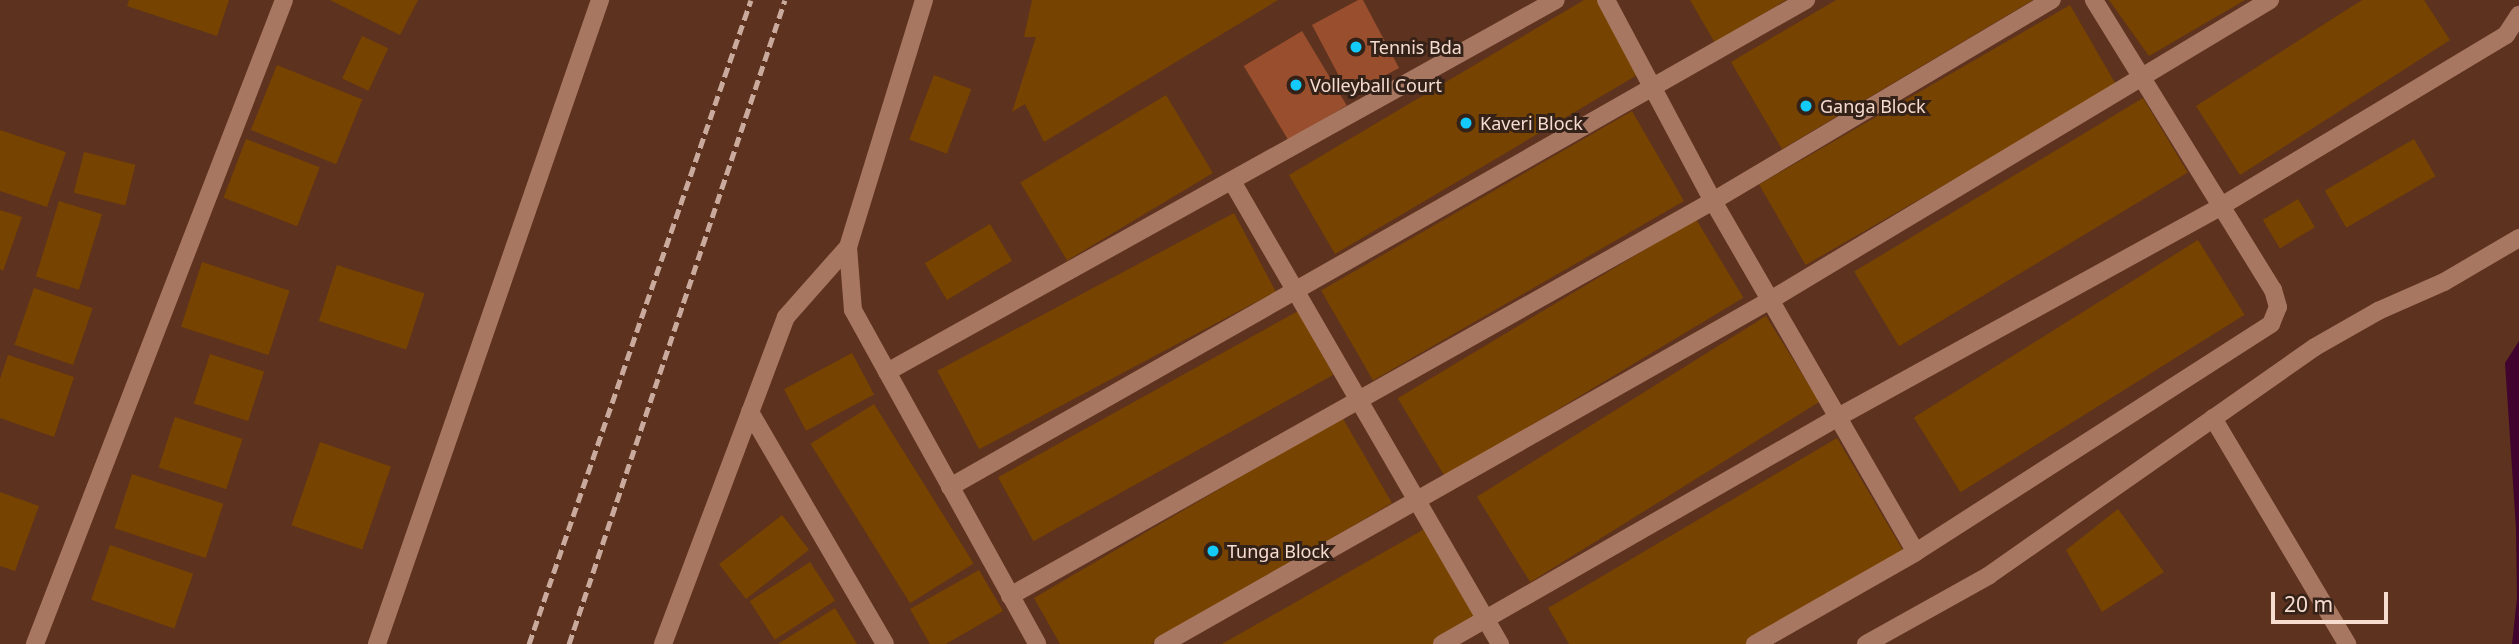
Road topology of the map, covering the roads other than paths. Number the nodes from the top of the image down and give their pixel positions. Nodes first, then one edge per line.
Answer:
1 (284, 0) edge
2 (600, 0) edge
3 (924, 0) edge
4 (1556, 0) edge
5 (1606, 0) edge
6 (1806, 0) edge
7 (2052, 0) edge
8 (2094, 0) edge
9 (2270, 0) edge
10 (2519, 15) edge
11 (2140, 77) junction
12 (1654, 89) junction
13 (1233, 183) junction
14 (1713, 201) junction
15 (2218, 208) junction
16 (2519, 238) edge
17 (848, 247) junction
18 (1295, 291) junction
19 (1772, 299) junction
20 (887, 372) junction
21 (1360, 403) junction
22 (750, 412) junction
23 (1840, 416) junction
24 (2213, 418) junction
25 (950, 487) junction
26 (1418, 502) junction
27 (1916, 552) junction
28 (1010, 596) junction
29 (1486, 618) junction
30 (35, 644) edge
31 (377, 644) edge
32 (663, 644) edge
33 (885, 644) edge
34 (1037, 644) edge
35 (1163, 644) edge
36 (1442, 644) edge
37 (1500, 644) edge
38 (1755, 644) edge
39 (1866, 644) edge
40 (2347, 644) edge

1 - 30 street
2 - 31 street
3 - 17 street
4 - 13 street
5 - 12 street
6 - 12 street
7 - 14 street
8 - 11 street
9 - 11 street
10 - 15 street
11 - 15 street
11 - 19 street
12 - 14 street
12 - 18 street
13 - 18 street
13 - 20 street
14 - 19 street
14 - 21 street
15 - 23 street
15 - 27 street
16 - 24 street
17 - 20 street
17 - 22 street
18 - 21 street
18 - 25 street
19 - 23 street
19 - 26 street
20 - 25 street
21 - 26 street
21 - 28 street
22 - 32 street
22 - 33 street
23 - 27 street
23 - 29 street
24 - 39 street
24 - 40 street
25 - 28 street
26 - 29 street
26 - 35 street
27 - 38 street
28 - 34 street
29 - 36 street
29 - 37 street

